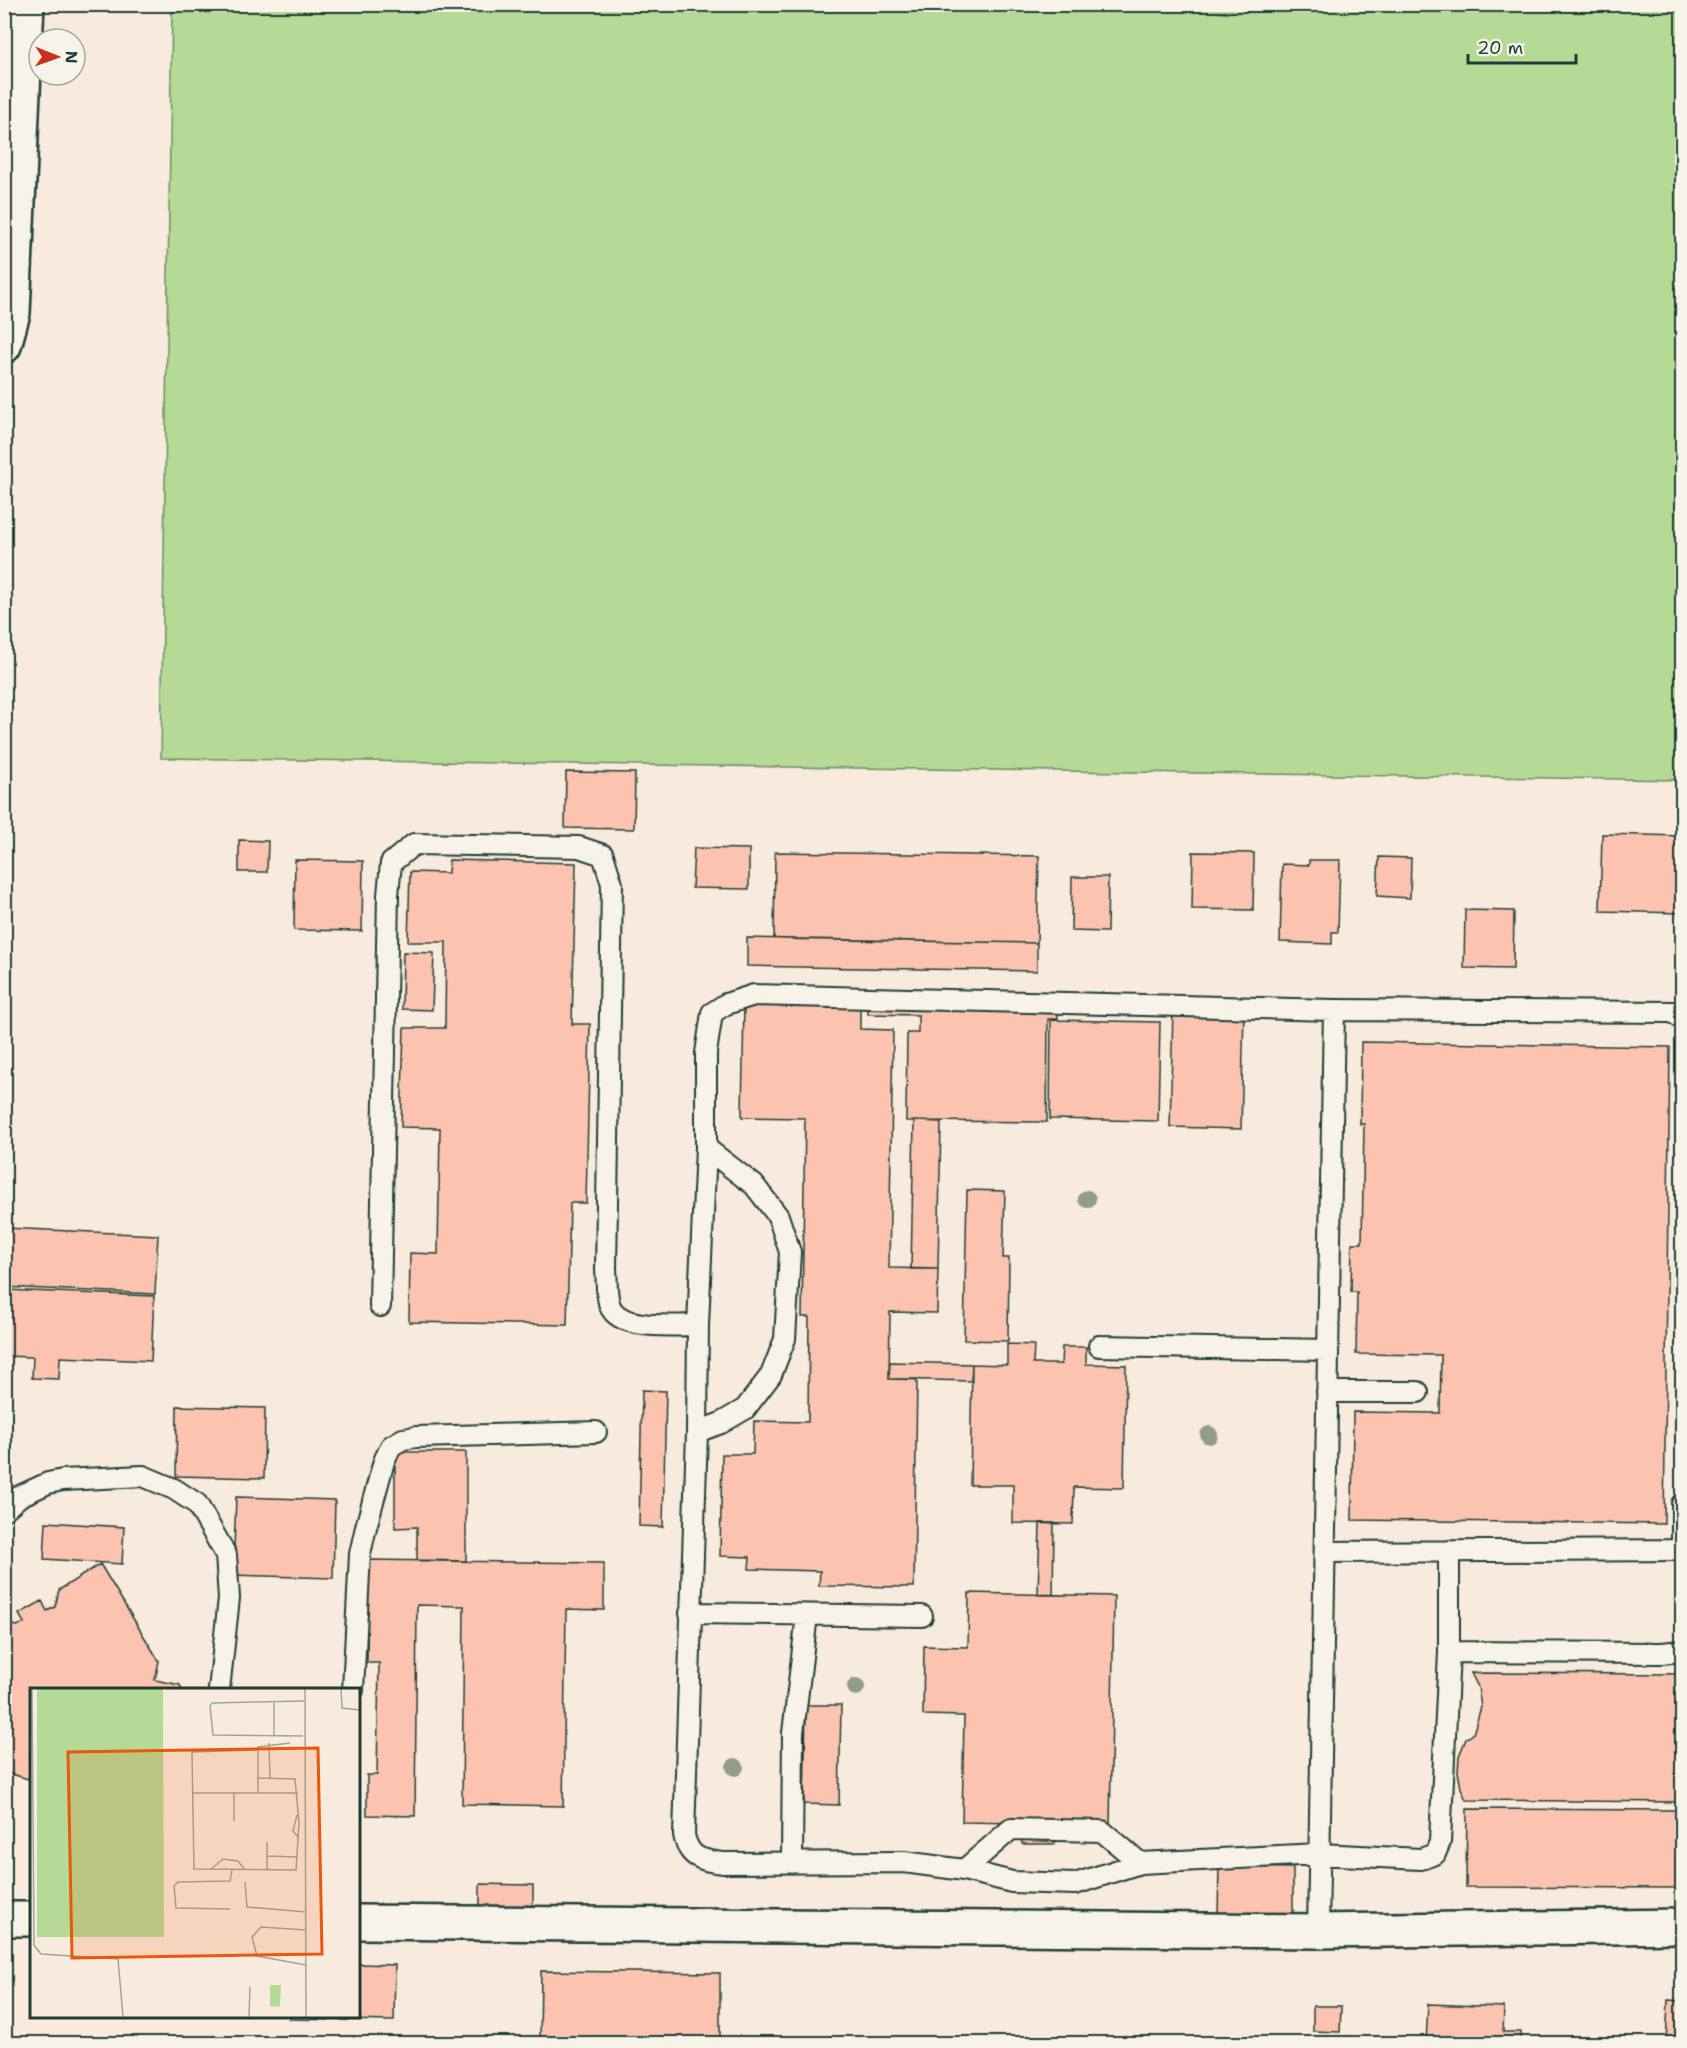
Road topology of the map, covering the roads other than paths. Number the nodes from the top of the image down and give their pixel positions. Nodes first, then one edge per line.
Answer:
1 (27, 4) edge
2 (4, 346) edge
3 (1334, 1010) junction
4 (1683, 1019) edge
5 (706, 1148) junction
6 (380, 1306) dead end
7 (698, 1325) junction
8 (1099, 1346) dead end
9 (1328, 1350) junction
10 (1328, 1392) junction
11 (1418, 1392) dead end
12 (596, 1432) dead end
13 (697, 1432) junction
14 (1683, 1504) edge
15 (4, 1510) edge
16 (1682, 1550) edge
17 (1449, 1551) junction
18 (1325, 1552) junction
19 (690, 1613) junction
20 (807, 1615) junction
21 (922, 1616) dead end
22 (1683, 1651) edge
23 (1449, 1652) junction
24 (219, 1688) edge
25 (353, 1688) edge
26 (1319, 1854) junction
27 (792, 1863) junction
28 (1140, 1863) junction
29 (964, 1870) junction
30 (4, 1919) edge
31 (30, 1919) edge
32 (360, 1922) edge
33 (1683, 1926) edge
34 (1318, 1931) junction

1 - 2 street
3 - 4 lane
3 - 5 lane
3 - 9 lane
5 - 7 lane
5 - 13 lane
6 - 7 lane
7 - 13 lane
8 - 9 lane
9 - 10 lane
10 - 11 lane
10 - 18 lane
12 - 25 lane
13 - 19 lane
14 - 16 lane
15 - 24 lane
16 - 17 lane
17 - 18 lane
17 - 23 lane
18 - 26 lane
19 - 20 lane
19 - 27 lane
20 - 21 lane
20 - 27 lane
22 - 23 lane
23 - 26 lane
26 - 28 lane
26 - 34 lane
27 - 29 lane
28 - 29 lane
28 - 29 lane
30 - 31 street
32 - 34 street
33 - 34 street

